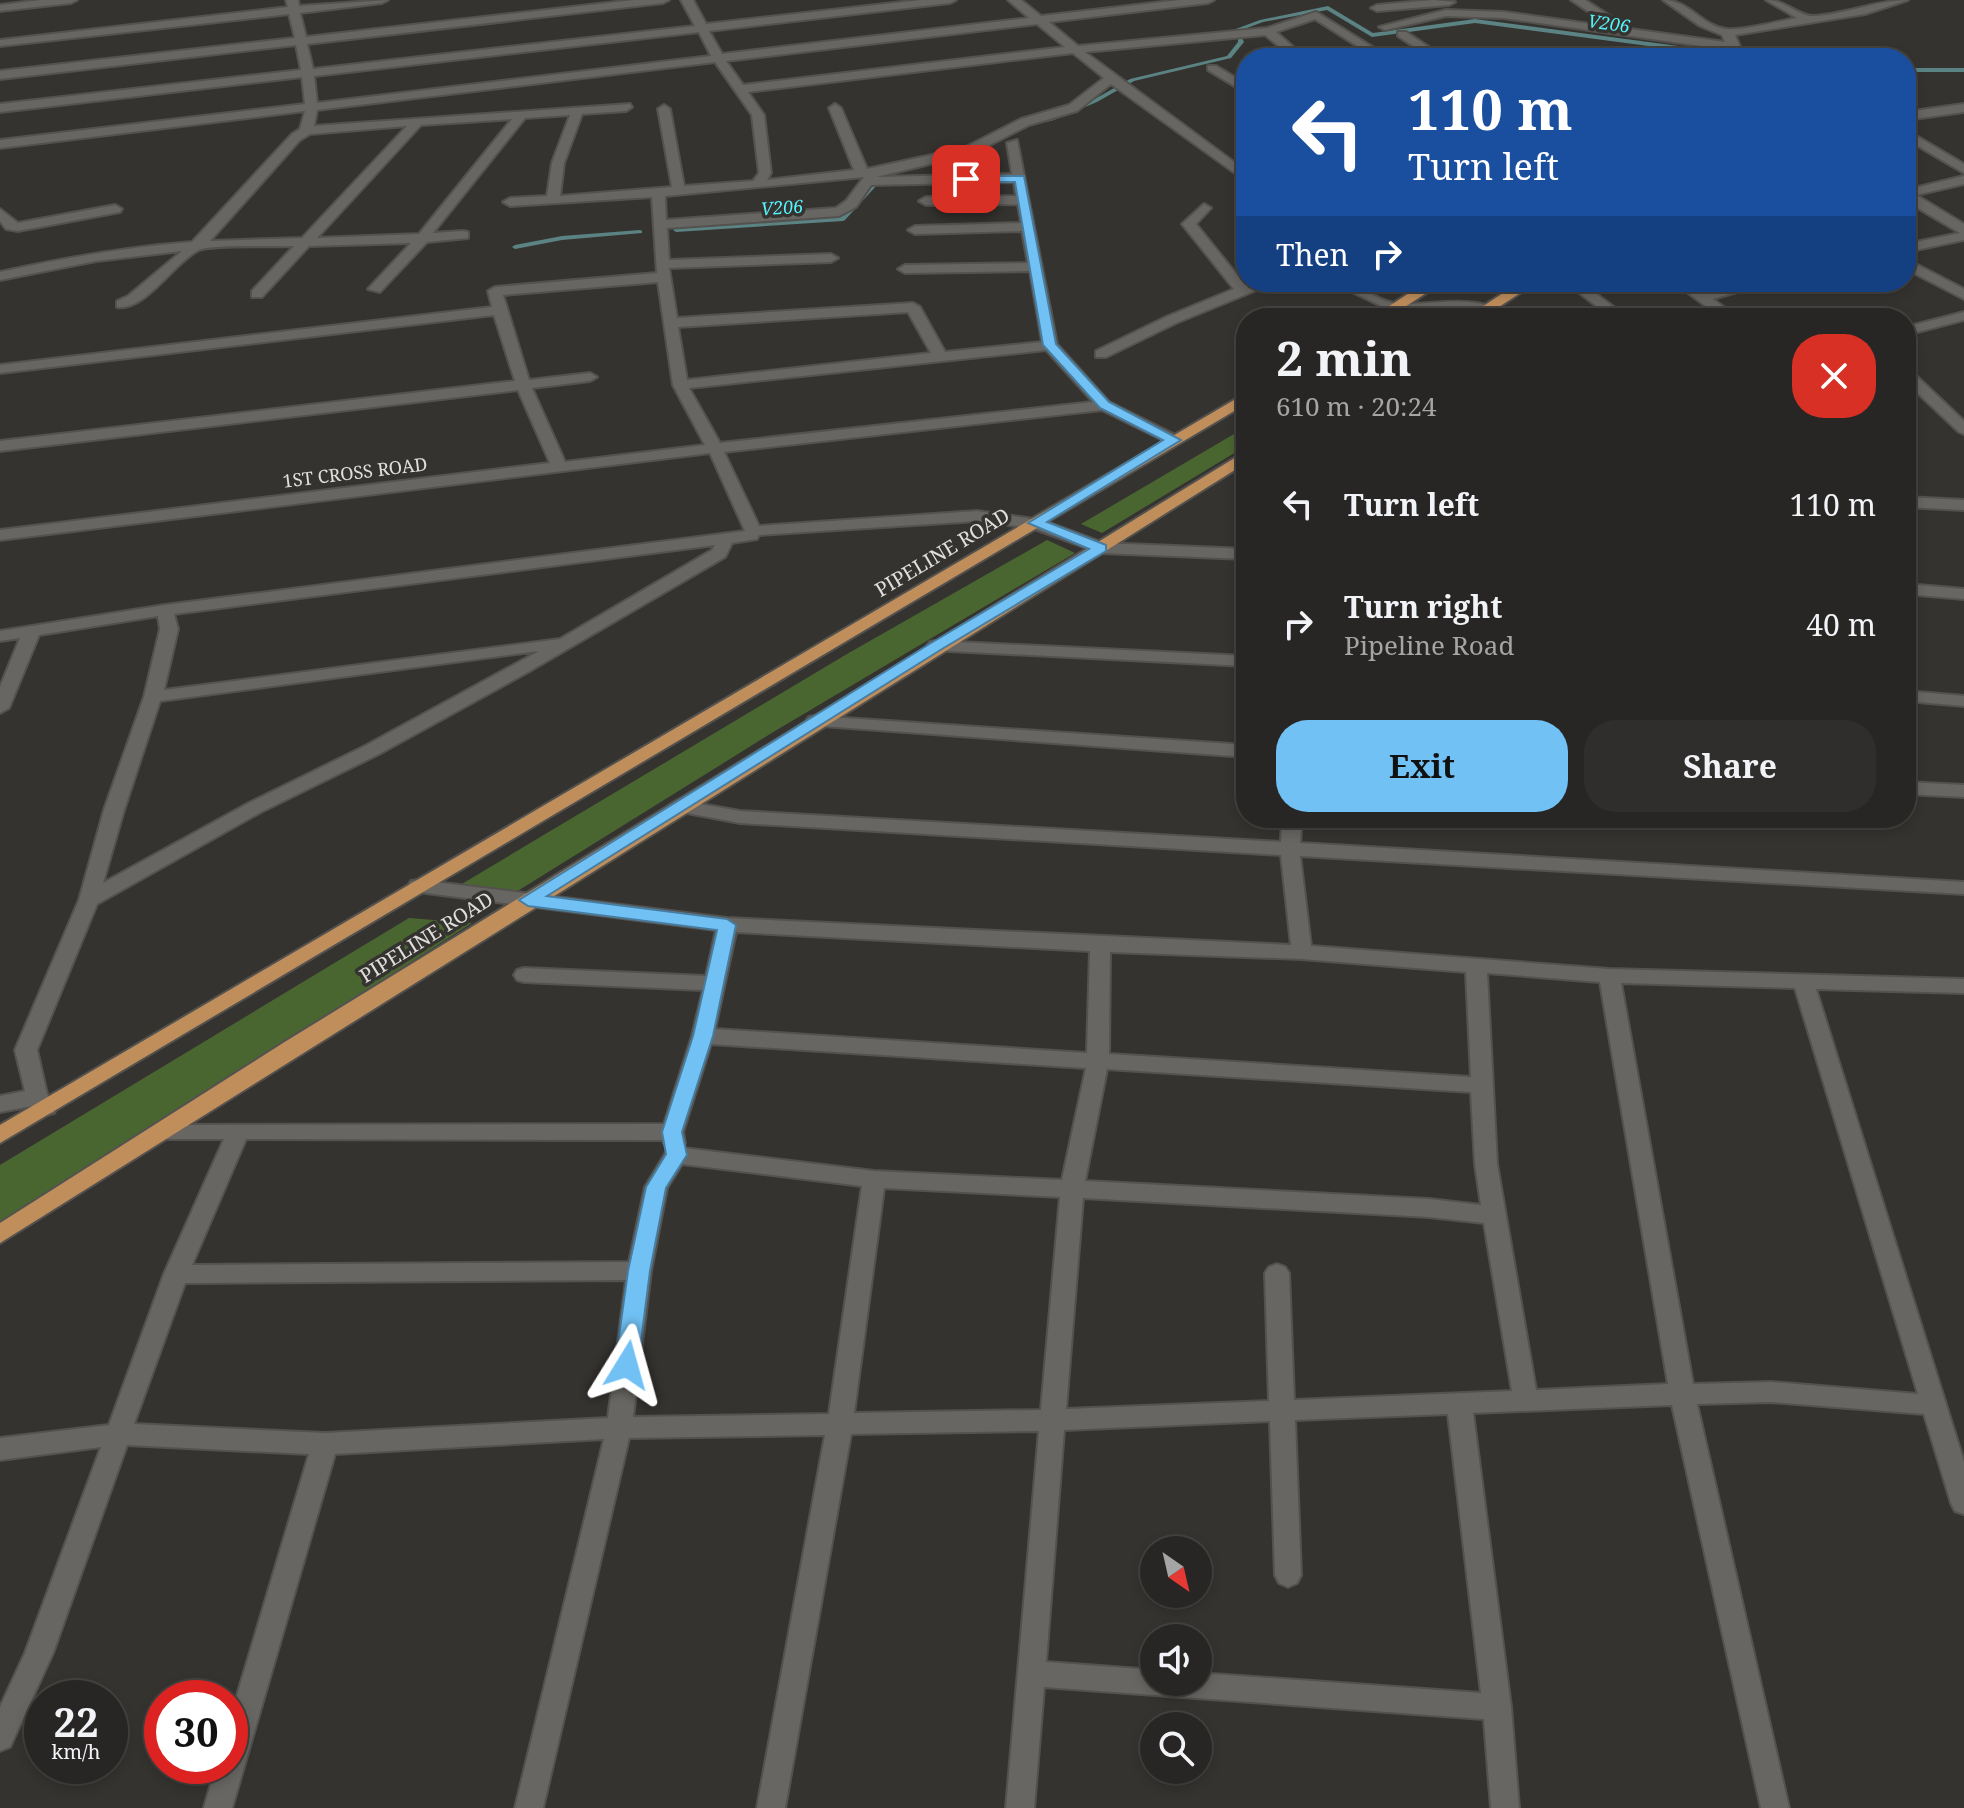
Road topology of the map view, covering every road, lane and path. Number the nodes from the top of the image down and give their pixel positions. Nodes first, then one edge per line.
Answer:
1 (71, 0) edge
2 (382, 0) edge
3 (663, 0) edge
4 (687, 0) edge
5 (950, 0) edge
6 (1014, 0) edge
7 (1208, 0) edge
8 (1465, 0) edge
9 (1577, 0) edge
10 (1669, 0) edge
11 (1772, 0) edge
12 (1867, 0) edge
13 (1902, 0) edge
14 (21, 3) edge
15 (293, 5) edge
16 (0, 8) edge
17 (1377, 8) dead end
18 (1882, 8) junction
19 (1806, 19) junction
20 (1040, 22) junction
21 (1385, 27) dead end
22 (703, 29) junction
23 (1268, 31) junction
24 (1402, 34) dead end
25 (1728, 34) junction
26 (302, 41) junction
27 (0, 43) edge
28 (1288, 48) edge
29 (1368, 48) edge
30 (1424, 48) edge
31 (1700, 48) edge
32 (1734, 48) edge
33 (1074, 51) junction
34 (719, 59) junction
35 (1212, 68) dead end
36 (308, 73) junction
37 (0, 75) edge
38 (1236, 83) edge
39 (1117, 84) junction
40 (740, 89) junction
41 (626, 107) dead end
42 (0, 108) edge
43 (835, 108) dead end
44 (1964, 108) edge
45 (310, 109) junction
46 (664, 109) dead end
47 (577, 112) junction
48 (1916, 115) edge
49 (520, 117) junction
50 (417, 123) junction
51 (307, 130) junction
52 (1916, 140) edge
53 (1013, 143) dead end
54 (0, 144) edge
55 (1964, 169) edge
56 (1236, 170) edge
57 (868, 175) junction
58 (1020, 178) junction
59 (1964, 180) edge
60 (757, 185) junction
61 (679, 192) junction
62 (1916, 192) edge
63 (658, 193) junction
64 (553, 200) junction
65 (1024, 200) junction
66 (1916, 200) edge
67 (926, 201) dead end
68 (510, 202) dead end
69 (1204, 208) dead end
70 (115, 209) dead end
71 (0, 213) edge
72 (658, 225) junction
73 (1030, 227) junction
74 (915, 230) dead end
75 (1964, 230) edge
76 (463, 235) dead end
77 (1964, 236) edge
78 (422, 239) junction
79 (301, 244) junction
80 (194, 246) junction
81 (1916, 246) edge
82 (831, 258) dead end
83 (1037, 267) junction
84 (905, 269) dead end
85 (1916, 269) edge
86 (663, 271) junction
87 (0, 276) edge
88 (1236, 283) edge
89 (375, 289) dead end
90 (1240, 292) edge
91 (1360, 292) edge
92 (1420, 292) edge
93 (1514, 292) edge
94 (1586, 292) edge
95 (1695, 292) edge
96 (1724, 292) edge
97 (257, 294) dead end
98 (1964, 295) edge
99 (1703, 297) junction
100 (122, 304) dead end
101 (1394, 308) junction
102 (1488, 308) joint
103 (1607, 308) edge
104 (1718, 308) edge
105 (500, 310) junction
106 (1964, 316) edge
107 (669, 323) junction
108 (1916, 328) edge
109 (1050, 345) junction
110 (1101, 354) dead end
111 (940, 356) junction
112 (0, 369) edge
113 (590, 377) dead end
114 (1916, 383) edge
115 (523, 384) junction
116 (680, 385) junction
117 (1236, 404) edge
118 (1104, 405) junction
119 (1964, 429) edge
120 (1174, 440) junction
121 (0, 446) edge
122 (715, 448) junction
123 (1236, 462) edge
124 (560, 468) junction
125 (1916, 503) edge
126 (1964, 505) edge
127 (1035, 523) junction
128 (753, 531) junction
129 (0, 535) edge
130 (726, 539) junction
131 (1101, 548) junction
132 (1236, 554) edge
133 (1916, 590) edge
134 (1964, 594) edge
135 (165, 610) junction
136 (32, 631) junction
137 (0, 636) edge
138 (565, 641) junction
139 (936, 646) junction
140 (1236, 661) edge
141 (153, 697) junction
142 (1916, 697) edge
143 (1964, 701) edge
144 (0, 708) edge
145 (815, 721) junction
146 (1236, 750) edge
147 (1916, 789) edge
148 (1964, 791) edge
149 (678, 806) junction
150 (1291, 828) edge
151 (1290, 851) junction
152 (418, 886) junction
153 (1964, 888) edge
154 (89, 900) junction
155 (528, 900) junction
156 (727, 925) junction
157 (1100, 945) junction
158 (1302, 952) junction
159 (1476, 967) junction
160 (524, 975) dead end
161 (1609, 976) junction
162 (1803, 982) junction
163 (714, 983) junction
164 (1964, 986) edge
165 (703, 1036) junction
166 (1098, 1061) junction
167 (1482, 1085) junction
168 (42, 1102) junction
169 (0, 1104) edge
170 (163, 1131) junction
171 (238, 1133) junction
172 (0, 1135) edge
173 (674, 1143) junction
174 (874, 1179) junction
175 (1072, 1188) junction
176 (1494, 1215) junction
177 (0, 1234) edge
178 (639, 1271) junction
179 (1277, 1273) dead end
180 (176, 1274) junction
181 (1682, 1394) junction
182 (1526, 1401) junction
183 (1459, 1404) junction
184 (1933, 1405) junction
185 (1284, 1411) junction
186 (1054, 1420) junction
187 (840, 1423) junction
188 (619, 1428) junction
189 (117, 1434) junction
190 (325, 1444) junction
191 (0, 1449) edge
192 (1964, 1503) edge
193 (1288, 1575) dead end
194 (1032, 1674) junction
195 (1497, 1707) junction
196 (0, 1738) edge
197 (218, 1808) edge
198 (529, 1808) edge
199 (771, 1808) edge
200 (1020, 1808) edge
201 (1505, 1808) edge
202 (1775, 1808) edge

1 - 14 street
2 - 15 street
3 - 26 street
4 - 22 street
5 - 22 street
6 - 20 street
7 - 20 street
8 - 17 street
9 - 25 street
10 - 25 street
11 - 19 street
12 - 18 street
13 - 18 street
14 - 16 street
15 - 26 street
15 - 27 street
18 - 19 street
19 - 25 street
20 - 33 street
20 - 34 street
21 - 31 street
22 - 34 street
22 - 36 street
23 - 28 street
23 - 29 street
23 - 33 street
24 - 30 street
25 - 32 street
26 - 36 street
26 - 37 street
33 - 39 street
33 - 40 street
34 - 40 street
34 - 45 street
35 - 38 street
36 - 42 street
36 - 45 street
39 - 56 street
39 - 57 street
40 - 60 street
41 - 47 street
43 - 57 street
44 - 48 street
45 - 51 street
45 - 54 street
46 - 61 street
47 - 49 street
47 - 64 street
49 - 50 street
49 - 78 street
50 - 51 street
50 - 79 street
51 - 80 street
52 - 55 street
53 - 58 street
57 - 58 street
57 - 60 street
57 - 72 street
58 - 65 street
59 - 62 street
60 - 61 street
61 - 63 street
63 - 64 street
63 - 72 street
64 - 68 street
65 - 67 street
65 - 73 street
66 - 75 street
69 - 88 street
70 - 71 street
72 - 86 street
73 - 74 street
73 - 83 street
76 - 78 street
77 - 81 street
78 - 79 street
78 - 89 street
79 - 80 street
79 - 97 street
80 - 87 street
80 - 100 street
82 - 86 street
83 - 84 street
83 - 109 street
85 - 98 street
86 - 105 street
86 - 107 street
90 - 110 street
91 - 101 street
92 - 101 main road
93 - 102 main road
94 - 103 street
95 - 99 street
96 - 99 street
99 - 104 street
101 - 102 street
105 - 112 street
105 - 115 street
106 - 108 street
107 - 111 street
107 - 116 street
109 - 111 street
109 - 118 street
111 - 116 street
113 - 115 street
114 - 119 street
115 - 121 street
115 - 124 street
116 - 122 street
117 - 120 main road, PIPELINE ROAD
118 - 120 street
118 - 122 street, 1ST CROSS ROAD
120 - 127 main road, PIPELINE ROAD
122 - 124 street, 1ST CROSS ROAD
122 - 128 street
123 - 131 main road, PIPELINE ROAD
124 - 129 street, 1ST CROSS ROAD
125 - 126 street
127 - 128 street
127 - 131 street
127 - 152 main road, PIPELINE ROAD
128 - 130 street
130 - 135 street
130 - 138 street
131 - 132 street
131 - 139 main road, PIPELINE ROAD
133 - 134 street
135 - 136 street
135 - 141 street
136 - 137 street
136 - 144 street
138 - 141 street
138 - 154 street
139 - 140 street
139 - 145 main road, PIPELINE ROAD
141 - 154 street
142 - 143 street
145 - 146 street
145 - 149 main road, PIPELINE ROAD
147 - 148 street
149 - 151 street
149 - 155 main road, PIPELINE ROAD
150 - 151 street
151 - 153 street
151 - 158 street
152 - 155 street
152 - 168 main road, PIPELINE ROAD
154 - 168 street
155 - 156 street
155 - 170 main road, PIPELINE ROAD
156 - 157 street
156 - 163 street
157 - 158 street
157 - 166 street
158 - 159 street
159 - 161 street
159 - 167 street
160 - 163 street
161 - 162 street
161 - 181 street
162 - 164 street
162 - 184 street
163 - 165 street
165 - 166 street
165 - 173 street
166 - 167 street
166 - 175 street
167 - 176 street
168 - 169 street
168 - 172 main road, PIPELINE ROAD
170 - 171 street
170 - 177 main road, PIPELINE ROAD
171 - 173 street
171 - 180 street
173 - 174 street
173 - 178 street
174 - 175 street
174 - 187 street
175 - 176 street
175 - 186 street
176 - 182 street
178 - 180 street
178 - 188 street
179 - 185 street
180 - 189 street
181 - 182 street
181 - 184 street
181 - 202 street
182 - 183 street
183 - 185 street
183 - 195 street
184 - 192 street
185 - 186 street
185 - 193 street
186 - 187 street
186 - 194 street
187 - 188 street
187 - 199 street
188 - 190 street
188 - 198 street
189 - 190 street
189 - 191 street
189 - 196 street
190 - 197 street
194 - 195 street
194 - 200 street
195 - 201 street

